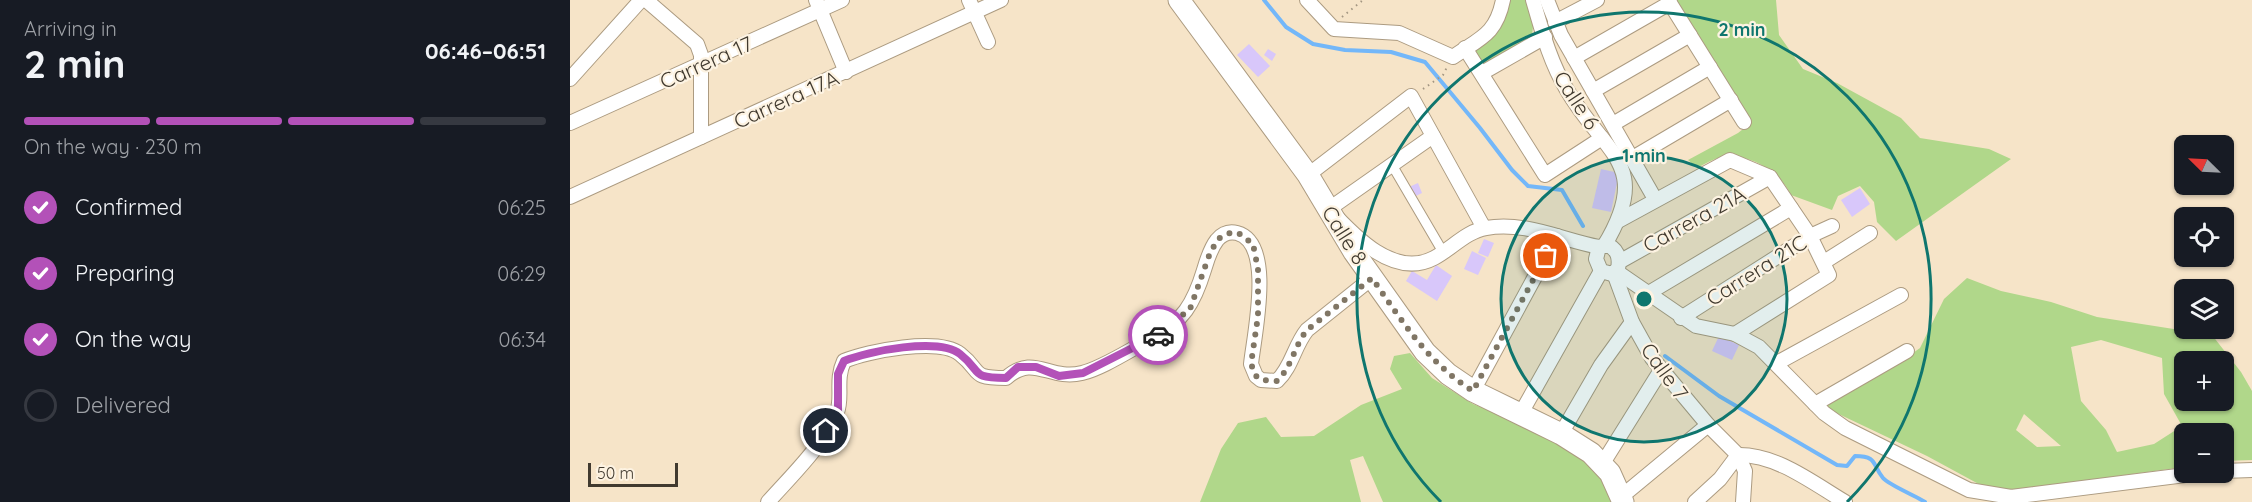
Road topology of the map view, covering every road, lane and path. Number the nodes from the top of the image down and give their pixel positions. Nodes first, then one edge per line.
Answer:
1 (842, 0) edge
2 (1001, 0) edge
3 (1179, 0) edge
4 (1307, 0) edge
5 (1363, 0) edge
6 (1499, 0) edge
7 (1503, 0) edge
8 (1533, 0) edge
9 (1547, 0) edge
10 (1597, 0) edge
11 (649, 1) edge
12 (1669, 2) edge
13 (818, 5) edge
14 (972, 6) edge
15 (1555, 22) junction
16 (1330, 26) junction
17 (1690, 35) junction
18 (1545, 37) junction
19 (988, 42) dead end
20 (1465, 48) junction
21 (1574, 58) junction
22 (700, 66) junction
23 (1710, 67) junction
24 (846, 72) junction
25 (1482, 74) junction
26 (1443, 75) dead end
27 (570, 79) edge
28 (1425, 88) dead end
29 (1593, 91) junction
30 (1731, 100) junction
31 (1744, 122) dead end
32 (570, 123) edge
33 (1612, 124) junction
34 (1433, 136) junction
35 (701, 137) junction
36 (1602, 138) junction
37 (1631, 159) junction
38 (1392, 165) junction
39 (1308, 175) junction
40 (1770, 177) junction
41 (570, 197) edge
42 (1655, 200) junction
43 (1791, 208) junction
44 (1329, 209) junction
45 (1616, 226) junction
46 (1832, 226) dead end
47 (1484, 228) junction
48 (1870, 233) dead end
49 (1557, 236) junction
50 (1810, 236) junction
51 (1443, 252) junction
52 (1608, 260) junction
53 (1826, 269) junction
54 (1372, 278) junction
55 (1647, 294) junction
56 (1900, 295) dead end
57 (1681, 318) junction
58 (1632, 322) junction
59 (1735, 334) junction
60 (1907, 351) dead end
61 (1777, 363) junction
62 (1661, 370) junction
63 (1473, 391) junction
64 (1819, 409) junction
65 (1520, 415) junction
66 (1708, 425) junction
67 (1561, 434) junction
68 (1738, 455) junction
69 (1603, 463) junction
70 (2252, 470) edge
71 (2234, 471) edge
72 (2174, 476) edge
73 (1622, 499) edge
74 (768, 502) edge
75 (1695, 502) edge
76 (1744, 502) edge
77 (1845, 502) edge

1 - 13 street, Carrera 17
2 - 14 street, Carrera 17A
3 - 39 main road, Calle 8
4 - 16 street
5 - 16 path
6 - 7 street
7 - 20 street
8 - 18 street, Calle 6
9 - 15 street
10 - 15 street
11 - 22 street
11 - 27 street
12 - 17 street
12 - 21 street
13 - 22 street, Carrera 17
13 - 24 street
14 - 19 street
14 - 24 street, Carrera 17A
15 - 21 street
16 - 20 street
17 - 23 street
17 - 29 street
18 - 25 street
18 - 36 street, Calle 6
20 - 25 street
21 - 29 street
22 - 32 street, Carrera 17
22 - 35 street
23 - 30 street
23 - 33 street
24 - 35 street, Carrera 17A
25 - 36 street
26 - 28 path
29 - 33 street
30 - 31 street
30 - 37 street
33 - 37 street
34 - 38 street
34 - 39 street
34 - 47 street
35 - 41 street, Carrera 17A
36 - 45 street, Calle 6
37 - 42 street
38 - 44 street
38 - 51 street
39 - 44 main road, Calle 8
40 - 42 street
40 - 43 street
40 - 52 street, Carrera 21A
42 - 45 street
43 - 50 street
43 - 55 street
44 - 51 street, Calle 7
44 - 54 main road, Calle 8
45 - 52 street, Calle 6
46 - 50 street, Carrera 21C
47 - 49 street, Calle 7
47 - 51 street, Calle 7
48 - 53 street
49 - 52 street, Calle 7
49 - 63 street
50 - 53 street
50 - 57 street, Carrera 21C
52 - 55 street
52 - 58 street, Calle 7
52 - 65 street
53 - 59 street
54 - 63 main road, Calle 8
54 - 74 street
55 - 57 street
56 - 61 street
57 - 59 street
58 - 62 street, Calle 7
58 - 67 street
59 - 61 street
60 - 64 street
61 - 64 street
62 - 66 street, Calle 7
62 - 69 street
63 - 65 main road, Calle 8
64 - 72 street
65 - 67 main road, Calle 8
66 - 68 street, Calle 7
66 - 73 street
67 - 69 main road, Calle 8
68 - 75 street
68 - 76 street
68 - 77 street
69 - 73 main road, Calle 8
70 - 71 street

